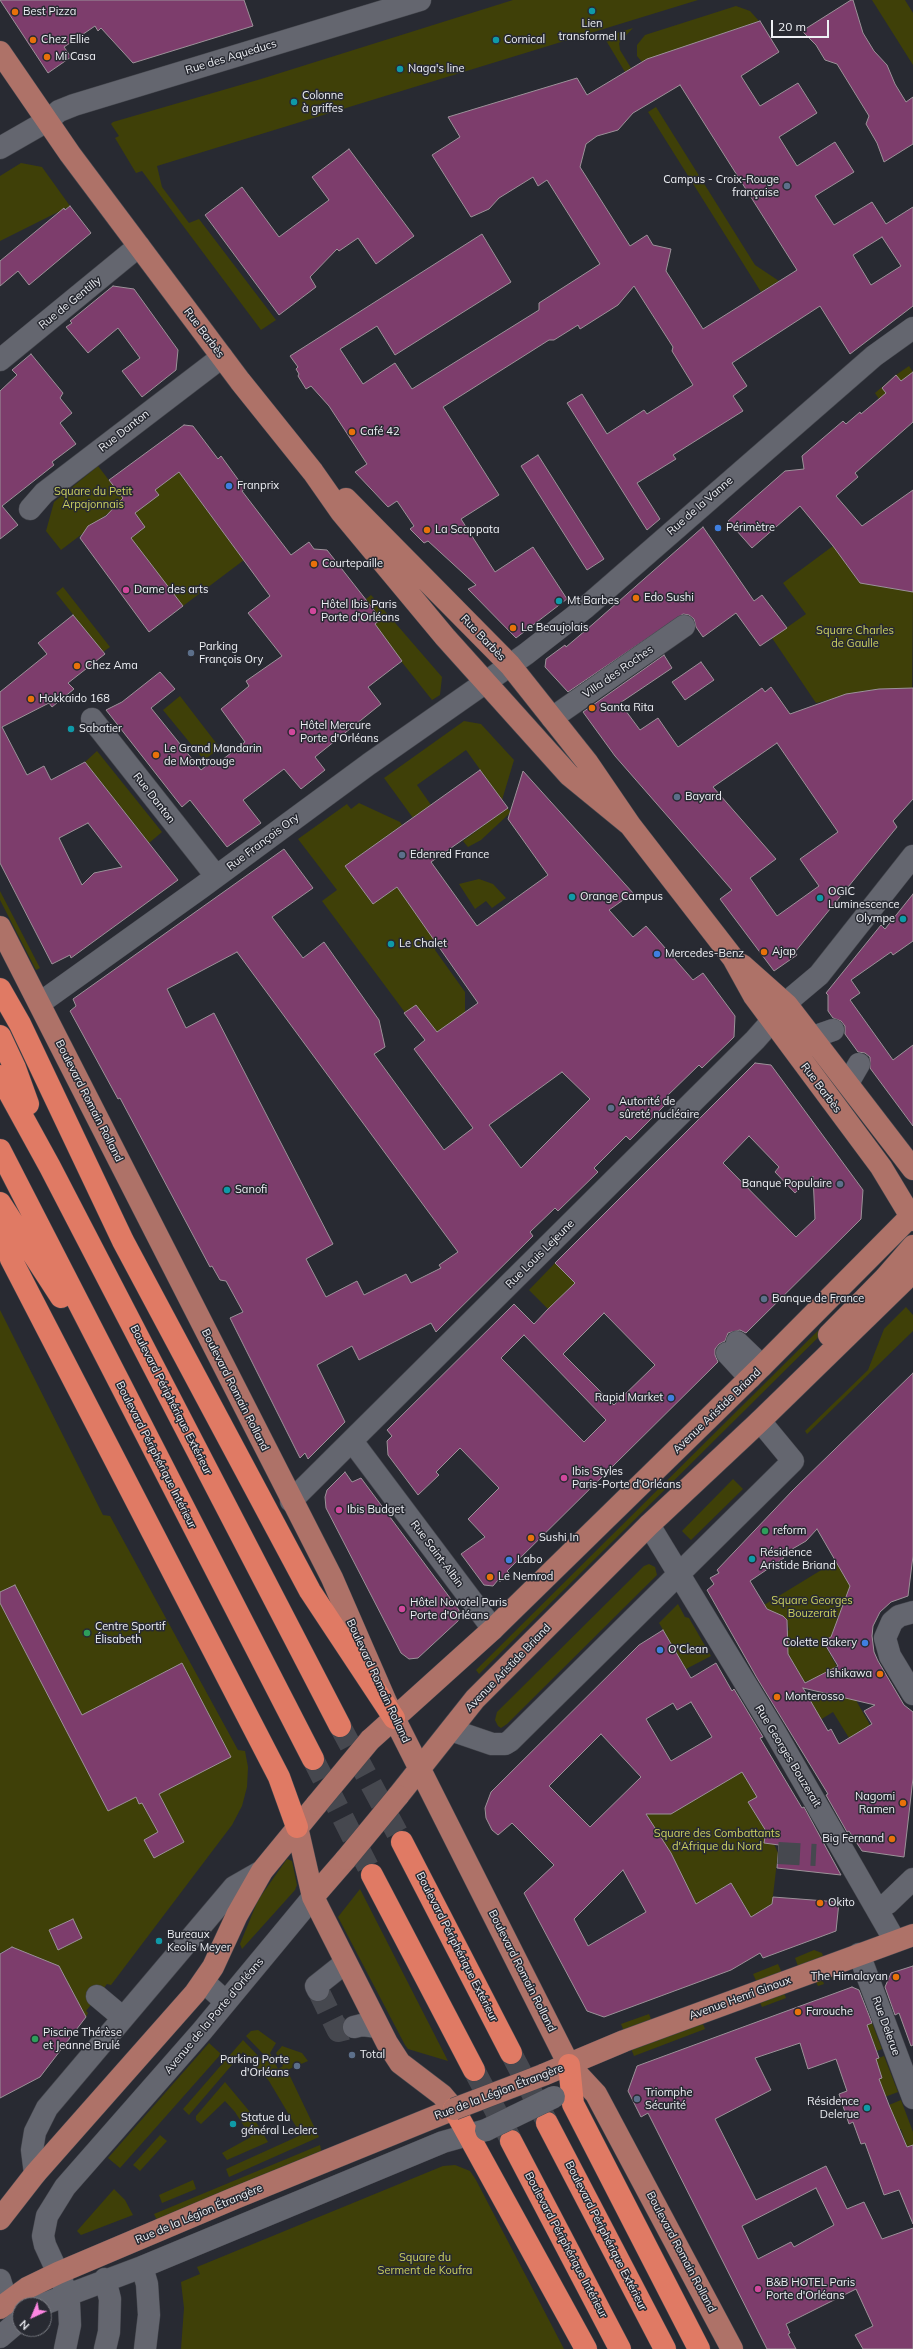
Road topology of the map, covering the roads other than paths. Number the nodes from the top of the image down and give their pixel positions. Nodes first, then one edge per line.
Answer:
1 (420, 0) edge
2 (0, 52) edge
3 (47, 121) junction
4 (0, 148) edge
5 (139, 246) junction
6 (913, 328) edge
7 (222, 357) junction
8 (0, 360) edge
9 (313, 472) junction
10 (30, 509) dead end
11 (684, 626) dead end
12 (510, 665) junction
13 (486, 682) junction
14 (552, 718) junction
15 (92, 720) dead end
16 (630, 824) junction
17 (913, 856) edge
18 (216, 876) junction
19 (0, 927) edge
20 (733, 958) junction
21 (0, 989) edge
22 (40, 1003) junction
23 (787, 1005) junction
24 (772, 1021) junction
25 (833, 1030) dead end
26 (0, 1036) edge
27 (813, 1038) junction
28 (859, 1064) dead end
29 (0, 1076) edge
30 (848, 1083) junction
31 (0, 1150) edge
32 (50, 1167) junction
33 (913, 1169) edge
34 (0, 1203) edge
35 (912, 1217) edge
36 (0, 1224) edge
37 (913, 1246) edge
38 (913, 1272) edge
39 (732, 1348) dead end
40 (756, 1372) junction
41 (121, 1388) junction
42 (760, 1421) junction
43 (352, 1441) junction
44 (291, 1501) junction
45 (649, 1525) junction
46 (679, 1573) junction
47 (913, 1612) edge
48 (493, 1629) junction
49 (913, 1694) edge
50 (394, 1718) junction
51 (340, 1726) tunnel mouth
52 (451, 1730) junction
53 (313, 1759) tunnel mouth
54 (420, 1769) junction
55 (297, 1827) junction
56 (402, 1842) tunnel mouth
57 (262, 1871) junction
58 (372, 1875) tunnel mouth
59 (913, 1879) edge
60 (313, 1897) junction
61 (877, 1909) junction
62 (904, 1938) edge
63 (859, 1954) junction
64 (345, 1963) junction
65 (204, 1982) junction
66 (318, 1990) dead end
67 (97, 1996) dead end
68 (226, 2002) junction
69 (122, 2017) junction
70 (354, 2027) tunnel mouth
71 (378, 2027) junction
72 (511, 2053) tunnel mouth
73 (569, 2065) junction
74 (474, 2070) tunnel mouth
75 (913, 2098) edge
76 (454, 2109) junction
77 (547, 2123) tunnel mouth
78 (477, 2133) junction
79 (511, 2142) tunnel mouth
80 (35, 2174) junction
81 (0, 2219) edge
82 (142, 2267) junction
83 (58, 2273) junction
84 (105, 2279) junction
85 (0, 2280) edge
86 (67, 2295) junction
87 (52, 2301) edge
88 (3, 2305) edge
89 (12, 2327) edge
90 (0, 2337) edge
91 (107, 2340) edge
92 (65, 2349) edge
93 (145, 2349) edge
94 (586, 2349) edge
95 (620, 2349) edge
96 (665, 2349) edge
97 (699, 2349) edge
98 (732, 2349) edge

1 - 3 street, Rue des Aqueducs
2 - 3 main road, Rue Barbès
3 - 4 street, Rue des Aqueducs
3 - 5 main road, Rue Barbès
5 - 7 main road, Rue Barbès
5 - 8 street, Rue de Gentilly
6 - 12 street, Rue de la Vanne
7 - 9 main road, Rue Barbès
7 - 10 street, Rue Danton
9 - 12 main road, Rue Barbès
9 - 13 main road, Rue Barbès
11 - 14 street, Villa des Roches
12 - 13 street, Rue de la Vanne
12 - 14 main road, Rue Barbès
13 - 16 main road, Rue Barbès
13 - 18 street, Rue François Ory
14 - 16 main road, Rue Barbès
15 - 18 street, Rue Danton
16 - 20 main road, Rue Barbès
17 - 23 street, Rue Louis Lejeune
18 - 22 street, Rue François Ory
19 - 22 main road, Boulevard Romain Rolland
20 - 23 main road, Rue Barbès
20 - 24 main road, Rue Barbès
21 - 50 highway
22 - 44 main road, Boulevard Romain Rolland
23 - 24 street, Rue Louis Lejeune
23 - 27 main road, Rue Barbès
24 - 35 main road, Rue Barbès
24 - 43 street, Rue Louis Lejeune
25 - 27 street
26 - 32 highway
27 - 30 main road, Rue Barbès
28 - 30 street
29 - 32 highway, Boulevard Périphérique Extérieur
30 - 33 main road, Rue Barbès
31 - 41 highway, Boulevard Périphérique Intérieur
32 - 51 highway, Boulevard Périphérique Extérieur
34 - 41 highway
35 - 40 main road, Avenue Aristide Briand
36 - 55 highway
37 - 42 main road
38 - 42 main road, Avenue Aristide Briand
39 - 40 street
40 - 48 main road, Avenue Aristide Briand
41 - 53 highway, Boulevard Périphérique Intérieur
42 - 45 main road, Avenue Aristide Briand
42 - 46 street
43 - 44 street, Rue Louis Lejeune
43 - 48 street, Rue Saint-Albin
44 - 50 main road, Boulevard Romain Rolland
45 - 46 street, Rue Georges Bouzerait
45 - 52 main road, Avenue Aristide Briand
46 - 52 street
46 - 61 street, Rue Georges Bouzerait
47 - 49 street
48 - 50 main road, Avenue Aristide Briand
50 - 54 main road, Boulevard Romain Rolland
50 - 55 main road, bridge
52 - 54 main road, Avenue Aristide Briand
54 - 60 main road, Avenue de la Porte d'Orléans, bridge
54 - 73 main road, Boulevard Romain Rolland
55 - 57 main road
55 - 60 main road
56 - 72 highway, Boulevard Périphérique Extérieur
57 - 65 main road
57 - 69 street
58 - 74 highway
59 - 61 street
60 - 64 main road
60 - 68 street, Avenue de la Porte d'Orléans
61 - 62 street, Rue Georges Bouzerait
62 - 63 main road, Avenue Henri Ginoux
63 - 73 main road, Avenue Henri Ginoux
63 - 75 street, Rue Delerue
64 - 66 street
64 - 71 main road
65 - 68 street
65 - 80 main road
67 - 69 street
68 - 83 street, Avenue de la Porte d'Orléans
69 - 80 street
70 - 71 street
71 - 76 main road
73 - 76 main road, Rue de la Légion Étrangère, bridge
73 - 78 street, Rue de la Légion Étrangère, bridge
73 - 97 highway
73 - 98 main road, Boulevard Romain Rolland
76 - 78 highway
76 - 83 main road, Rue de la Légion Étrangère
77 - 96 highway, Boulevard Périphérique Extérieur
78 - 82 street, Rue de la Légion Étrangère
78 - 94 highway
79 - 95 highway, Boulevard Périphérique Intérieur
80 - 81 main road
82 - 84 street, Rue de la Légion Étrangère
82 - 93 street
83 - 86 street, Avenue de la Porte d'Orléans
83 - 88 main road, Rue de la Légion Étrangère
84 - 86 street, Rue de la Légion Étrangère
84 - 91 street
85 - 88 street
86 - 87 street, Rue de la Légion Étrangère
86 - 92 street, Avenue de la Porte d'Orléans
89 - 90 street

